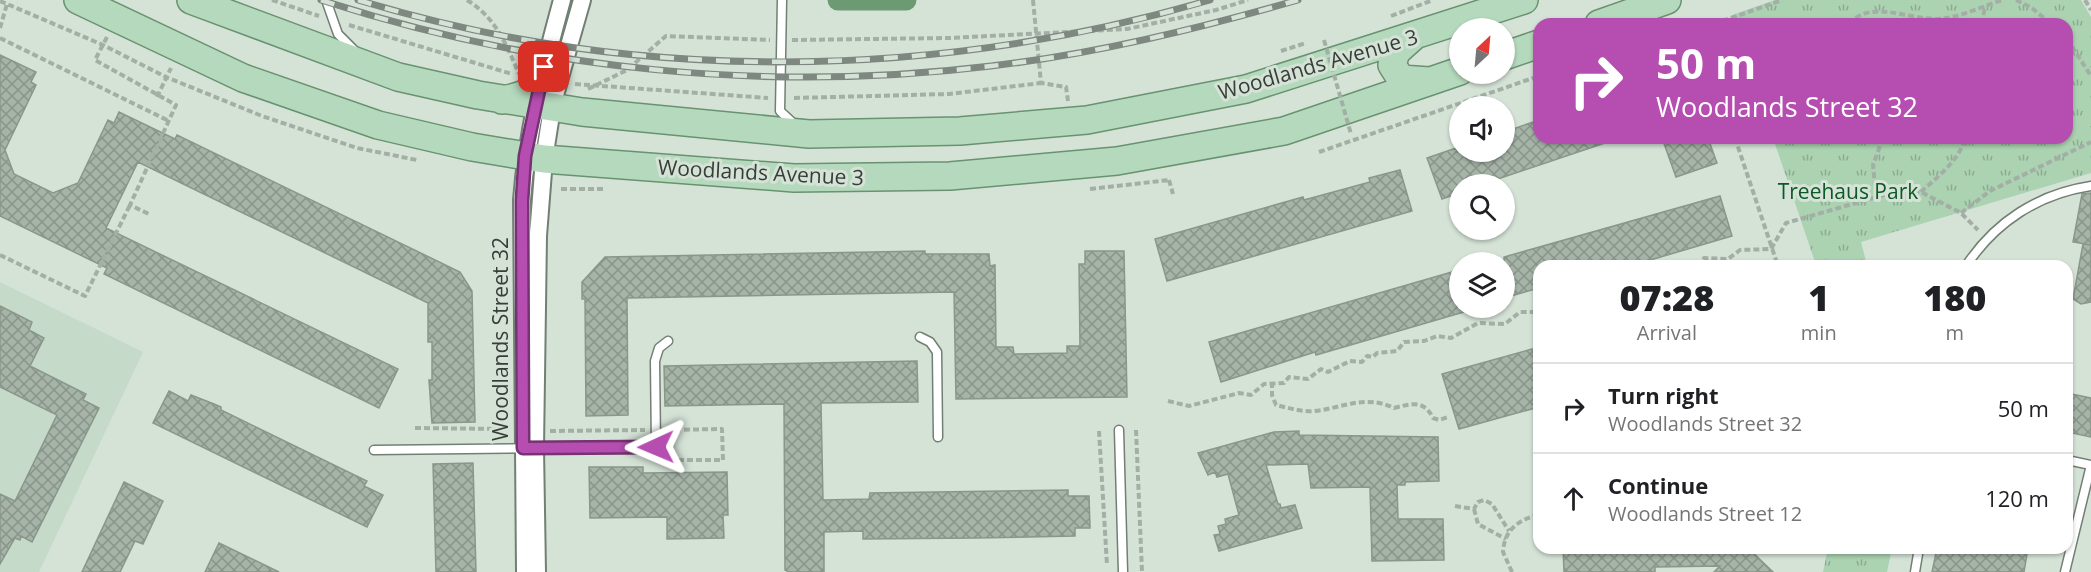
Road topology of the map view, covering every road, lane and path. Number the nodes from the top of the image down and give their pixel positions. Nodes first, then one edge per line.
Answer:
1 (78, 0) edge
2 (191, 0) edge
3 (272, 0) edge
4 (326, 0) edge
5 (467, 0) edge
6 (782, 0) edge
7 (1034, 0) edge
8 (1248, 0) edge
9 (1524, 0) edge
10 (1667, 0) edge
11 (1782, 0) edge
12 (2002, 0) edge
13 (2016, 0) edge
14 (2085, 0) edge
15 (0, 1) edge
16 (562, 2) edge
17 (7, 4) junction
18 (581, 5) edge
19 (1985, 6) junction
20 (1900, 7) dead end
21 (1858, 9) dead end
22 (2091, 10) edge
23 (117, 18) junction
24 (1616, 18) edge
25 (1731, 18) edge
26 (1853, 18) edge
27 (1933, 18) edge
28 (1940, 18) edge
29 (1983, 18) edge
30 (2044, 18) edge
31 (333, 21) junction
32 (0, 28) edge
33 (1038, 34) junction
34 (1416, 35) junction
35 (0, 38) edge
36 (781, 40) junction
37 (1324, 40) dead end
38 (103, 45) junction
39 (1533, 46) edge
40 (2073, 48) edge
41 (1515, 52) edge
42 (369, 66) junction
43 (1449, 75) edge
44 (2091, 76) edge
45 (1533, 78) edge
46 (1430, 81) junction
47 (1041, 83) junction
48 (592, 87) junction
49 (1066, 87) dead end
50 (583, 92) dead end
51 (537, 93) junction
52 (157, 97) junction
53 (780, 98) junction
54 (169, 121) junction
55 (1351, 134) dead end
56 (809, 135) junction
57 (2091, 142) edge
58 (1737, 144) edge
59 (1881, 144) edge
60 (1963, 144) edge
61 (1319, 152) dead end
62 (535, 157) junction
63 (2091, 186) edge
64 (1921, 192) junction
65 (1876, 196) junction
66 (130, 205) junction
67 (1961, 213) junction
68 (151, 215) dead end
69 (1982, 242) junction
70 (1771, 249) junction
71 (0, 255) edge
72 (1702, 260) edge
73 (1776, 260) edge
74 (1970, 260) edge
75 (1533, 312) edge
76 (920, 337) dead end
77 (668, 341) dead end
78 (1272, 382) junction
79 (1168, 401) dead end
80 (1448, 417) dead end
81 (415, 428) dead end
82 (508, 429) dead end
83 (1119, 430) dead end
84 (1136, 430) dead end
85 (1099, 431) dead end
86 (938, 437) dead end
87 (529, 448) junction
88 (374, 450) dead end
89 (2073, 461) edge
90 (1455, 506) dead end
91 (1474, 509) junction
92 (1533, 517) edge
93 (1509, 531) junction
94 (1506, 539) junction
95 (2073, 539) edge
96 (1918, 554) edge
97 (2069, 554) edge
98 (525, 572) edge
99 (537, 572) edge
100 (1108, 572) edge
101 (1123, 572) edge
102 (1142, 572) edge
103 (1512, 572) edge
104 (1915, 572) edge
105 (2065, 572) edge

1 - 23 main road, Woodlands Avenue 3
2 - 42 main road
3 - 31 path
4 - 31 lane
5 - 51 path
6 - 36 lane
7 - 33 path
8 - 33 path
9 - 34 main road, Woodlands Avenue 3
10 - 24 main road
11 - 25 path
12 - 19 path
13 - 30 path
14 - 22 path
15 - 17 path
16 - 51 street
17 - 32 path
17 - 38 path
18 - 51 street
19 - 28 path
19 - 29 path
20 - 27 path
21 - 26 path
23 - 38 path
23 - 62 main road, Woodlands Avenue 3
31 - 42 lane
31 - 51 path
33 - 36 path
33 - 47 path
34 - 46 main road
34 - 56 main road, Woodlands Avenue 3
35 - 54 path
36 - 48 path
36 - 53 lane
37 - 55 path, bridge
38 - 52 path
38 - 52 path
39 - 41 main road
40 - 44 path
42 - 51 main road
43 - 46 main road, Woodlands Avenue 3
45 - 61 path
46 - 62 main road, Woodlands Avenue 3
47 - 49 path
47 - 53 path
48 - 50 path
48 - 53 path
51 - 56 main road, Woodlands Avenue 3
51 - 62 street, Woodlands Street 32
52 - 54 path
53 - 56 lane
54 - 66 path
57 - 67 path
58 - 70 path
59 - 65 path
60 - 64 path
62 - 87 street, Woodlands Street 32
63 - 69 lane
64 - 65 path
64 - 67 path
65 - 70 path
66 - 68 path
66 - 71 path
67 - 69 path
69 - 74 lane
70 - 72 path
70 - 73 path
75 - 78 path
76 - 86 lane
77 - 87 lane
78 - 79 path
78 - 80 path
81 - 82 path
83 - 101 lane
84 - 102 path
85 - 100 path
87 - 88 lane
87 - 98 street, Woodlands Street 32
87 - 99 street, Woodlands Street 32
89 - 95 lane
90 - 91 path
91 - 93 path
91 - 94 path
92 - 93 path
93 - 94 path
94 - 103 path
96 - 104 lane
97 - 105 lane

